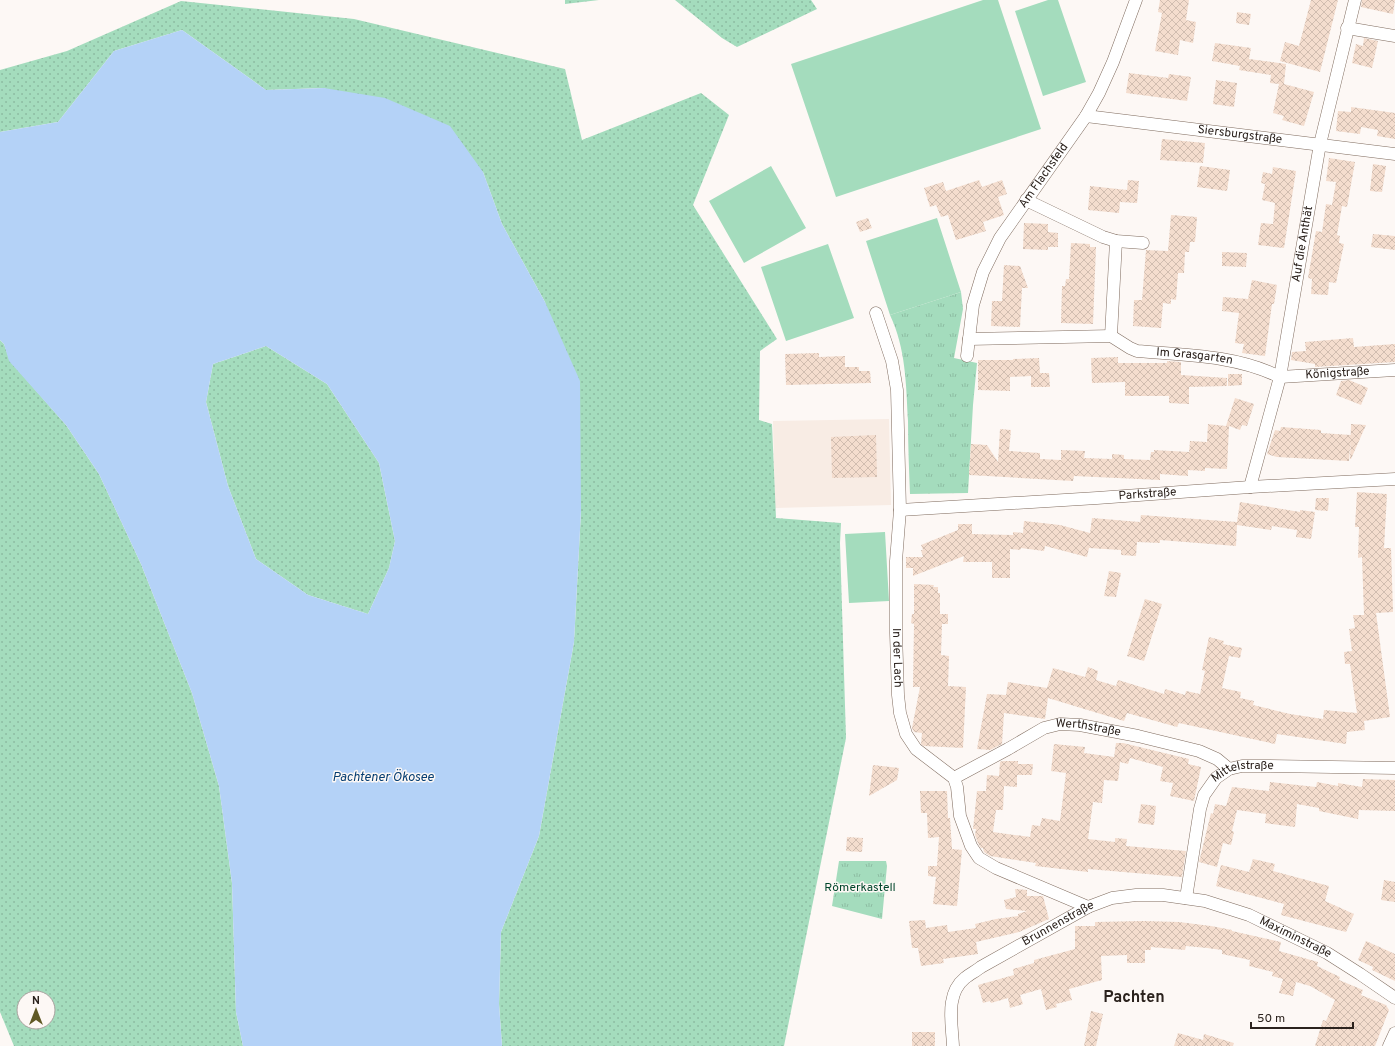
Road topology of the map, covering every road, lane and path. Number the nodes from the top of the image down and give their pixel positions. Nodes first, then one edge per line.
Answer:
1 (1136, 0) edge
2 (1354, 0) edge
3 (1348, 28) junction
4 (1395, 36) edge
5 (1086, 116) junction
6 (1320, 144) junction
7 (1395, 154) edge
8 (1026, 200) junction
9 (1116, 241) junction
10 (1143, 243) dead end
11 (876, 313) dead end
12 (1111, 336) junction
13 (969, 340) junction
14 (968, 356) dead end
15 (1395, 370) edge
16 (1280, 377) junction
17 (1395, 479) edge
18 (1250, 487) junction
19 (900, 510) junction
20 (1229, 768) junction
21 (1395, 768) edge
22 (954, 778) junction
23 (1186, 898) junction
24 (1088, 907) junction
25 (1395, 998) edge
26 (1395, 1033) edge
27 (953, 1046) edge
28 (1389, 1046) edge

1 - 5 street, Am Flachsfeld
2 - 3 street, Auf die Anthät
3 - 4 street
3 - 6 street, Auf die Anthät
5 - 6 street, Siersburgstraße
5 - 8 street, Am Flachsfeld
6 - 7 street, Siersburgstraße
6 - 16 street, Auf die Anthät
8 - 9 street
8 - 13 street, Am Flachsfeld
9 - 10 street
9 - 12 street
11 - 19 street, In der Lach
12 - 13 street
12 - 16 street, Im Grasgarten
13 - 14 street, Am Flachsfeld
15 - 16 street, Königstraße
16 - 18 street, Auf die Anthät
17 - 18 street, Parkstraße
18 - 19 street, Parkstraße
19 - 22 street, In der Lach
20 - 21 street, Mittelstraße
20 - 22 street, Werthstraße
20 - 23 street, Mittelstraße
22 - 24 street
23 - 24 street, Brunnenstraße
23 - 25 street, Maximinstraße
24 - 27 street, Brunnenstraße
26 - 28 street

